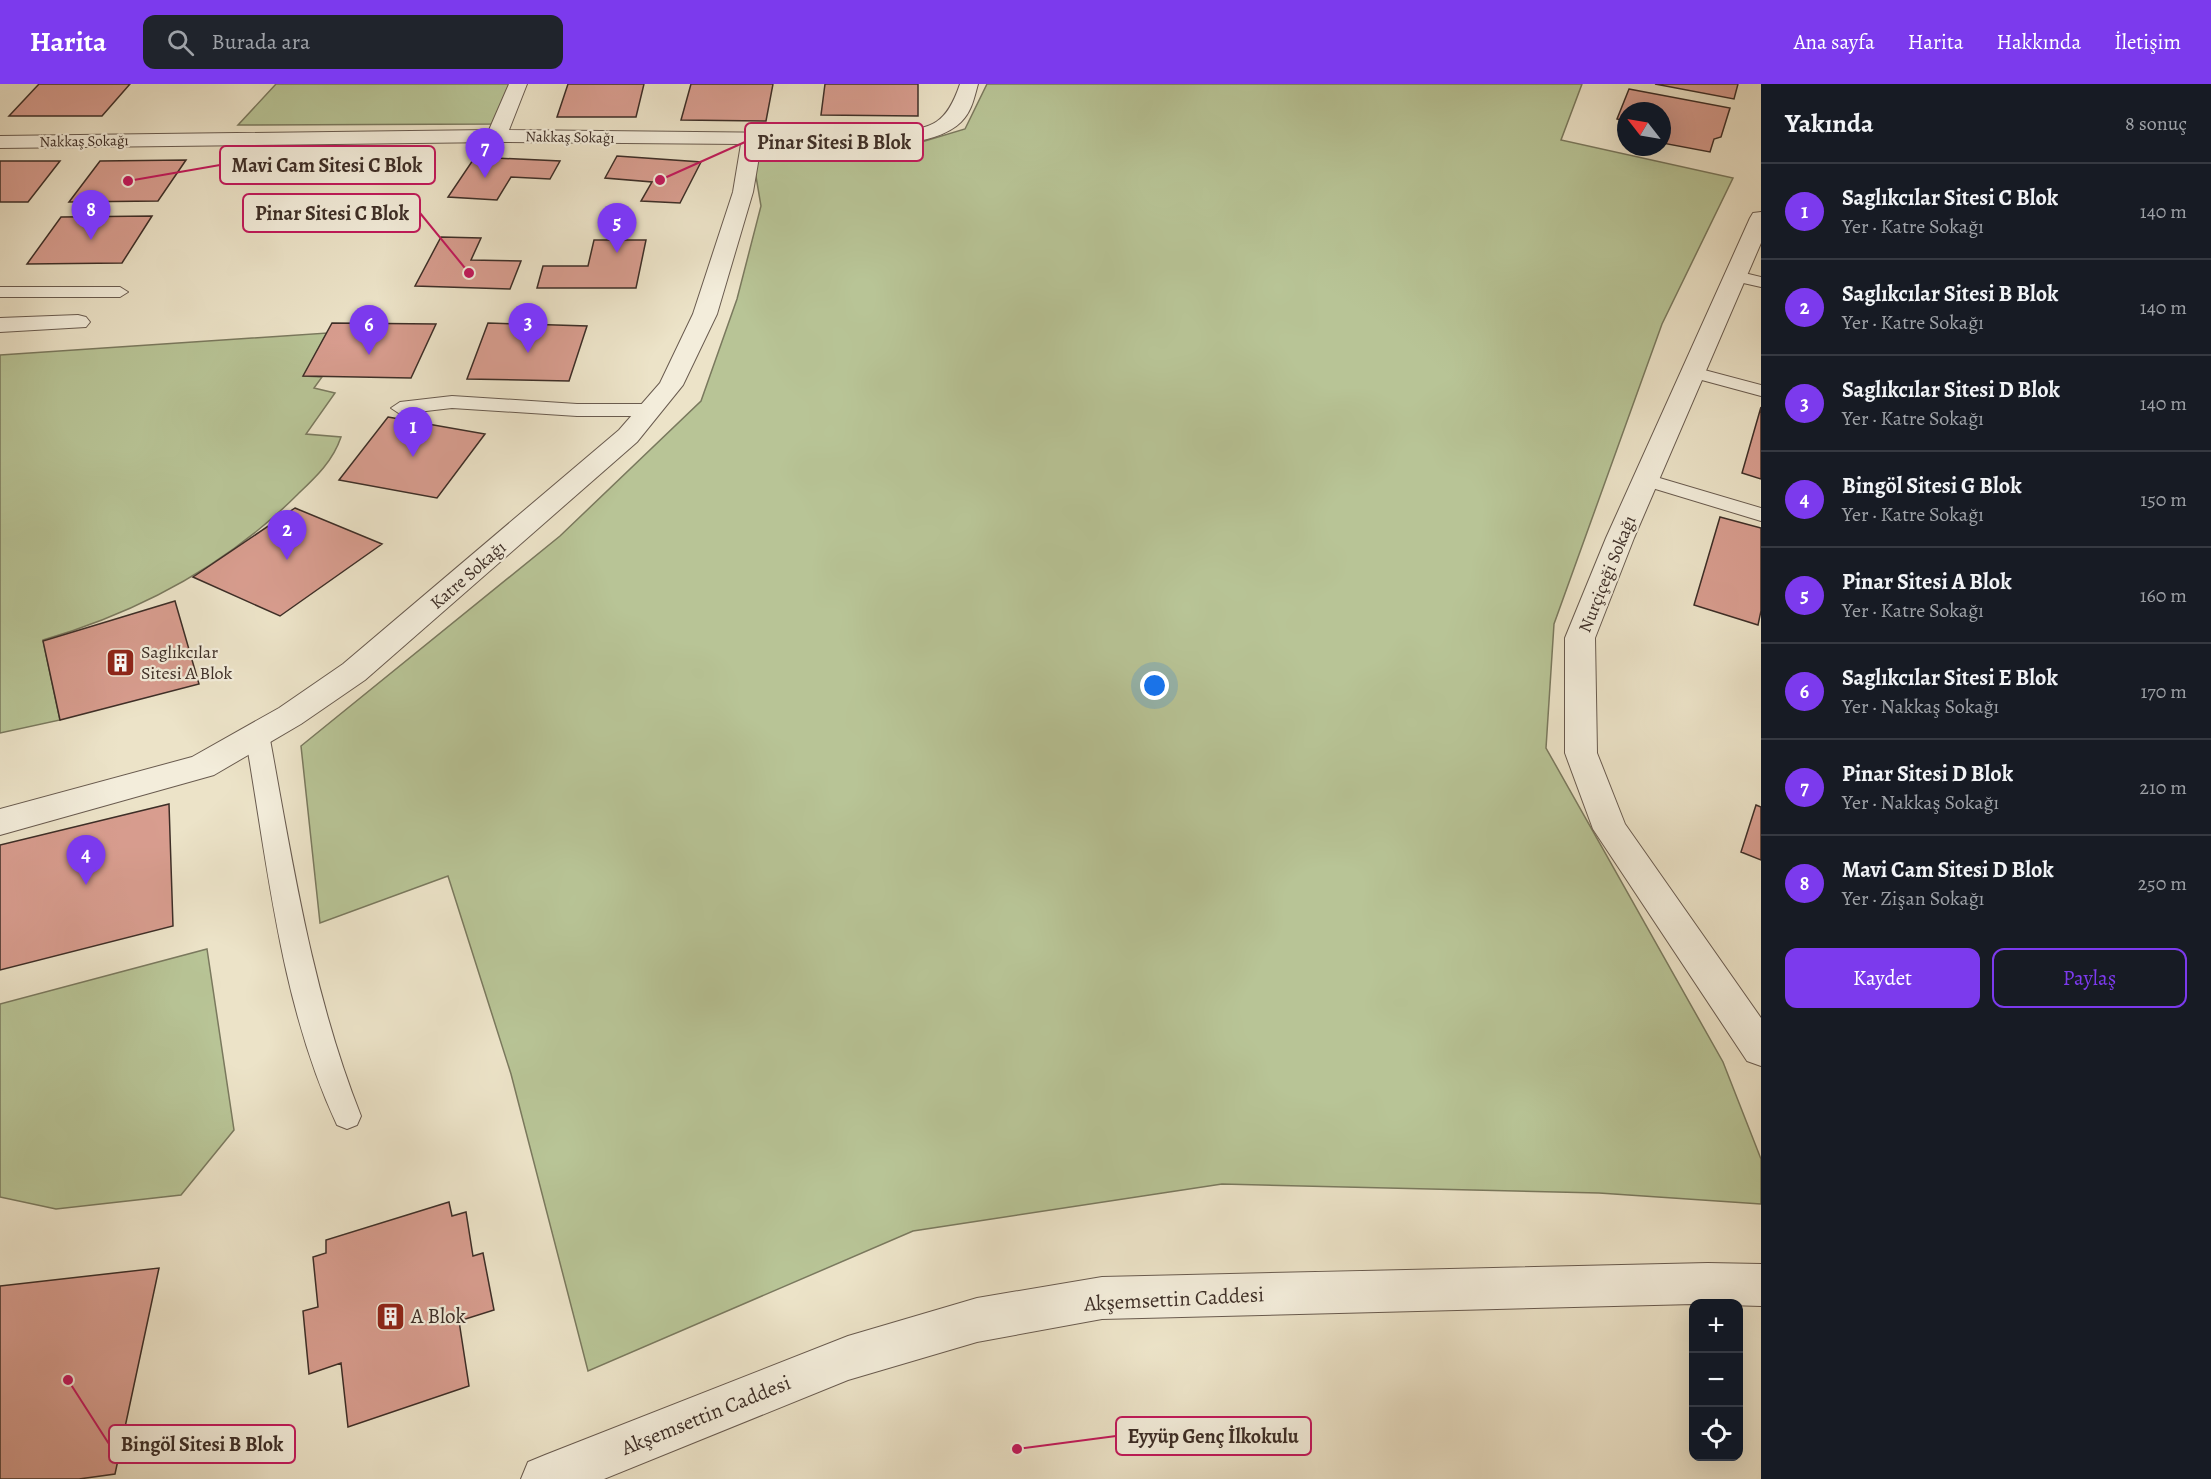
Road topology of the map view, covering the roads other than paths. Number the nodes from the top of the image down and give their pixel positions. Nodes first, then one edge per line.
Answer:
1 (518, 84) edge
2 (969, 84) edge
3 (497, 136) junction
4 (753, 139) junction
5 (0, 142) edge
6 (1761, 218) edge
7 (1748, 279) edge
8 (0, 292) edge
9 (120, 292) dead end
10 (78, 322) dead end
11 (0, 325) edge
12 (1693, 372) junction
13 (1761, 392) edge
14 (400, 408) dead end
15 (649, 410) junction
16 (1646, 480) junction
17 (1761, 515) edge
18 (257, 734) junction
19 (0, 822) edge
20 (1761, 1049) edge
21 (347, 1116) dead end
22 (1761, 1285) edge
23 (545, 1479) edge

1 - 3 street
2 - 4 street, Nakkaş Sokağı
3 - 4 street, Nakkaş Sokağı
3 - 5 street, Nakkaş Sokağı
4 - 15 street, Katre Sokağı
6 - 7 street, Nurçiçeği Sokağı
7 - 12 street, Nurçiçeği Sokağı
8 - 9 lane
10 - 11 street
12 - 13 lane
12 - 16 street, Nurçiçeği Sokağı
14 - 15 lane
15 - 18 street, Katre Sokağı
16 - 17 lane
16 - 20 street, Nurçiçeği Sokağı
18 - 19 street, Katre Sokağı
18 - 21 lane
22 - 23 street, Akşemsettin Caddesi

